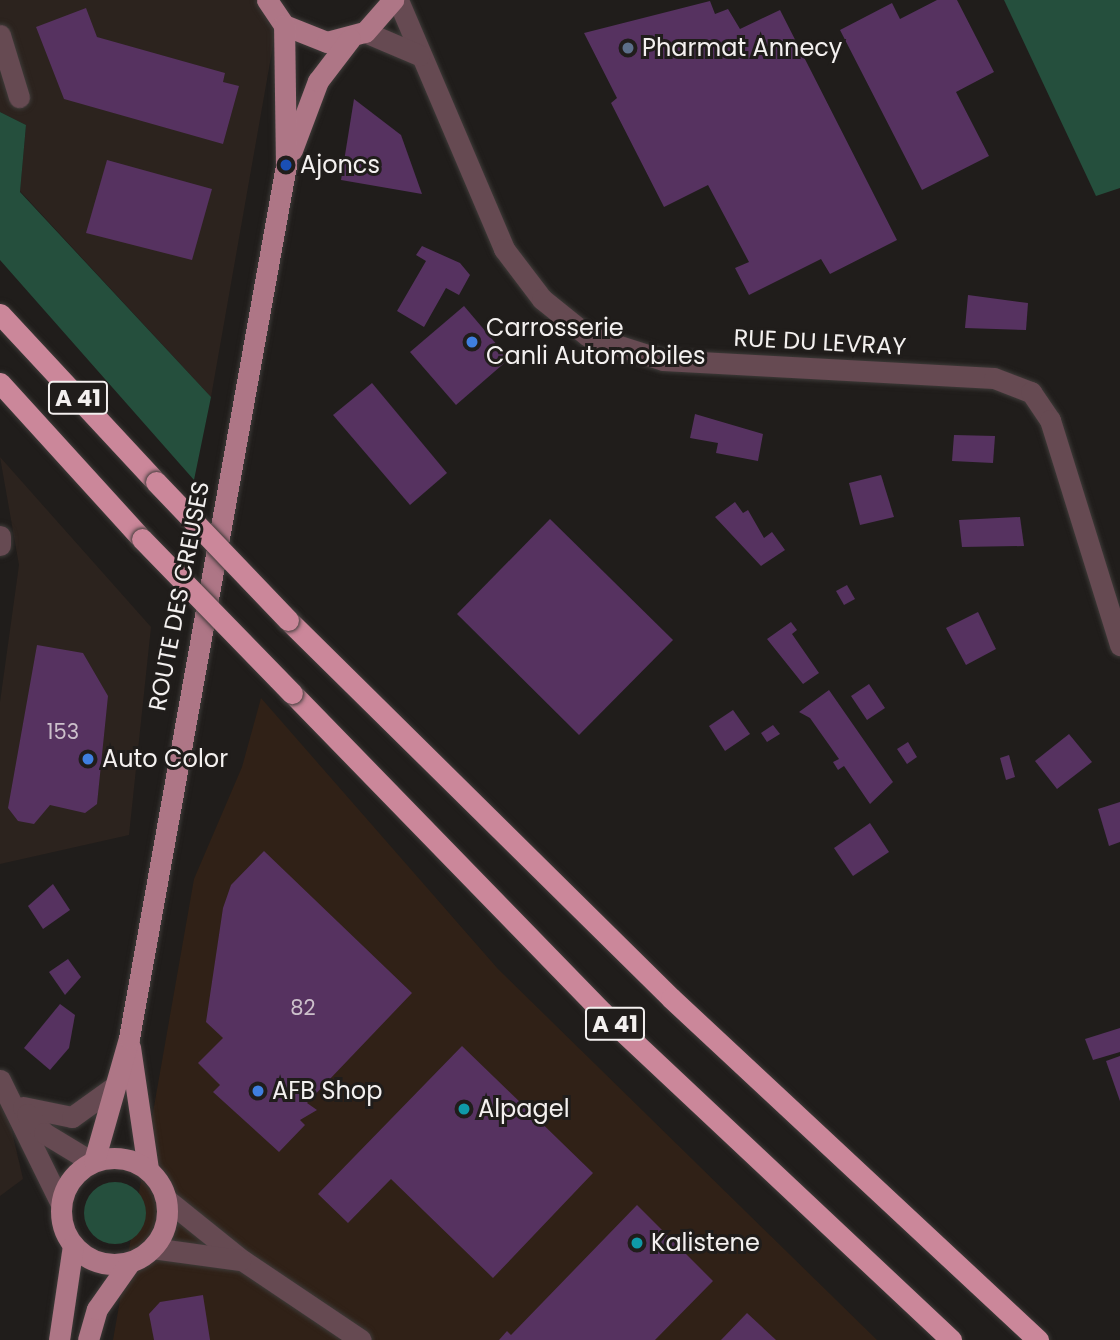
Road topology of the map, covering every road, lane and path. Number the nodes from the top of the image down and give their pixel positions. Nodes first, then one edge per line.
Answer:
1 (267, 0) edge
2 (393, 0) edge
3 (398, 0) edge
4 (284, 25) junction
5 (0, 35) edge
6 (358, 36) junction
7 (419, 55) junction
8 (19, 97) dead end
9 (286, 165) junction
10 (0, 314) edge
11 (0, 383) edge
12 (0, 536) edge
13 (0, 545) edge
14 (1120, 645) edge
15 (130, 1038) junction
16 (0, 1079) edge
17 (111, 1090) junction
18 (19, 1106) junction
19 (93, 1162) junction
20 (148, 1169) junction
21 (166, 1199) junction
22 (61, 1204) junction
23 (73, 1245) junction
24 (214, 1245) junction
25 (152, 1248) junction
26 (130, 1262) junction
27 (59, 1340) edge
28 (88, 1340) edge
29 (361, 1340) edge
30 (951, 1340) edge
31 (1038, 1340) edge

1 - 4 main road
2 - 6 main road, ROUTE DES CREUSES
3 - 7 street, RUE DU LEVRAY
4 - 6 main road
4 - 9 main road, ROUTE DES CREUSES
5 - 8 street
6 - 7 street
6 - 9 main road, ROUTE DES CREUSES
7 - 14 street, RUE DU LEVRAY
9 - 15 main road, ROUTE DES CREUSES
10 - 31 highway, A 41, bridge
11 - 30 highway, A 41, bridge
12 - 13 street
15 - 17 main road, ROUTE DES CREUSES
15 - 20 main road, ROUTE DES CREUSES
16 - 18 street
16 - 22 street
17 - 18 street
17 - 19 main road, ROUTE DES CREUSES
18 - 19 street
19 - 20 main road
19 - 22 main road
20 - 21 main road
21 - 24 street
21 - 25 main road
22 - 23 main road
23 - 26 main road
23 - 27 main road
24 - 25 street
24 - 29 street
25 - 26 main road
26 - 28 main road

